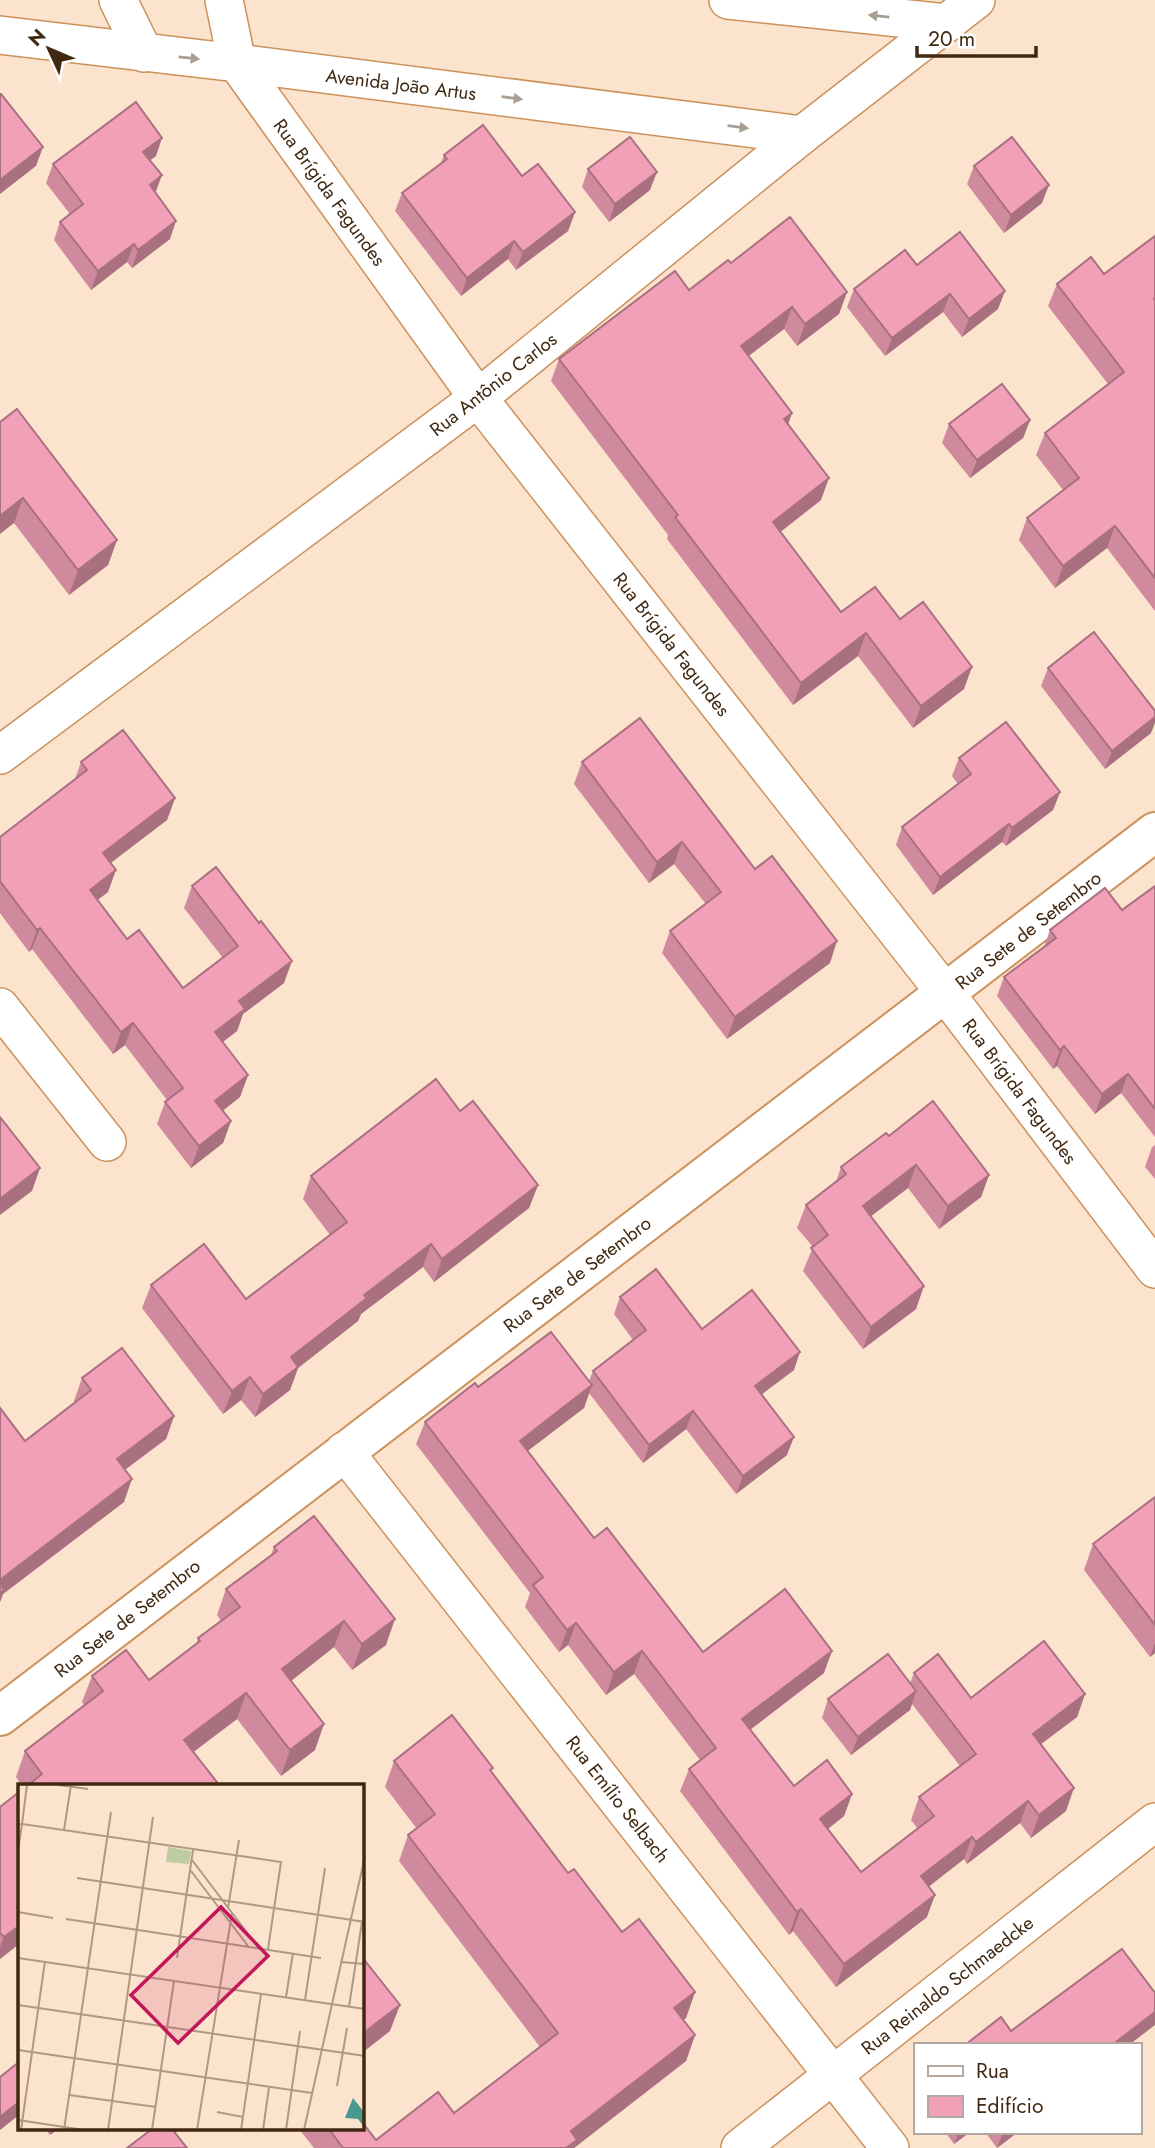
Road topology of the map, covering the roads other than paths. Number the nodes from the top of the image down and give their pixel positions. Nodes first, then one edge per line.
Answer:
1 (118, 0) edge
2 (224, 0) edge
3 (727, 0) edge
4 (976, 0) edge
5 (947, 23) junction
6 (0, 36) edge
7 (144, 53) junction
8 (237, 62) junction
9 (802, 135) junction
10 (478, 398) junction
11 (0, 755) edge
12 (1155, 832) edge
13 (946, 993) junction
14 (0, 1007) edge
15 (107, 1142) dead end
16 (1155, 1269) edge
17 (344, 1451) junction
18 (0, 1716) edge
19 (1155, 1822) edge
20 (833, 2074) junction
21 (740, 2148) edge
22 (890, 2148) edge

1 - 7 street
2 - 8 street, Rua Brígida Fagundes
5 -> 3 street
4 - 5 street, Rua Antônio Carlos
5 - 9 street, Rua Antônio Carlos
6 - 7 street, Avenida João Artus
7 -> 8 street, Avenida João Artus
8 -> 9 street, Avenida João Artus
8 - 10 street, Rua Brígida Fagundes
9 - 10 street, Rua Antônio Carlos
10 - 11 street, Rua Antônio Carlos
10 - 13 street, Rua Brígida Fagundes
12 - 13 main road, Rua Sete de Setembro
13 - 16 street, Rua Brígida Fagundes
13 - 17 main road, Rua Sete de Setembro
14 - 15 street
17 - 18 main road, Rua Sete de Setembro
17 - 20 street, Rua Emílio Selbach
19 - 20 street, Rua Reinaldo Schmaedcke
20 - 21 street, Rua Reinaldo Schmaedcke
20 - 22 street, Rua Emílio Selbach

